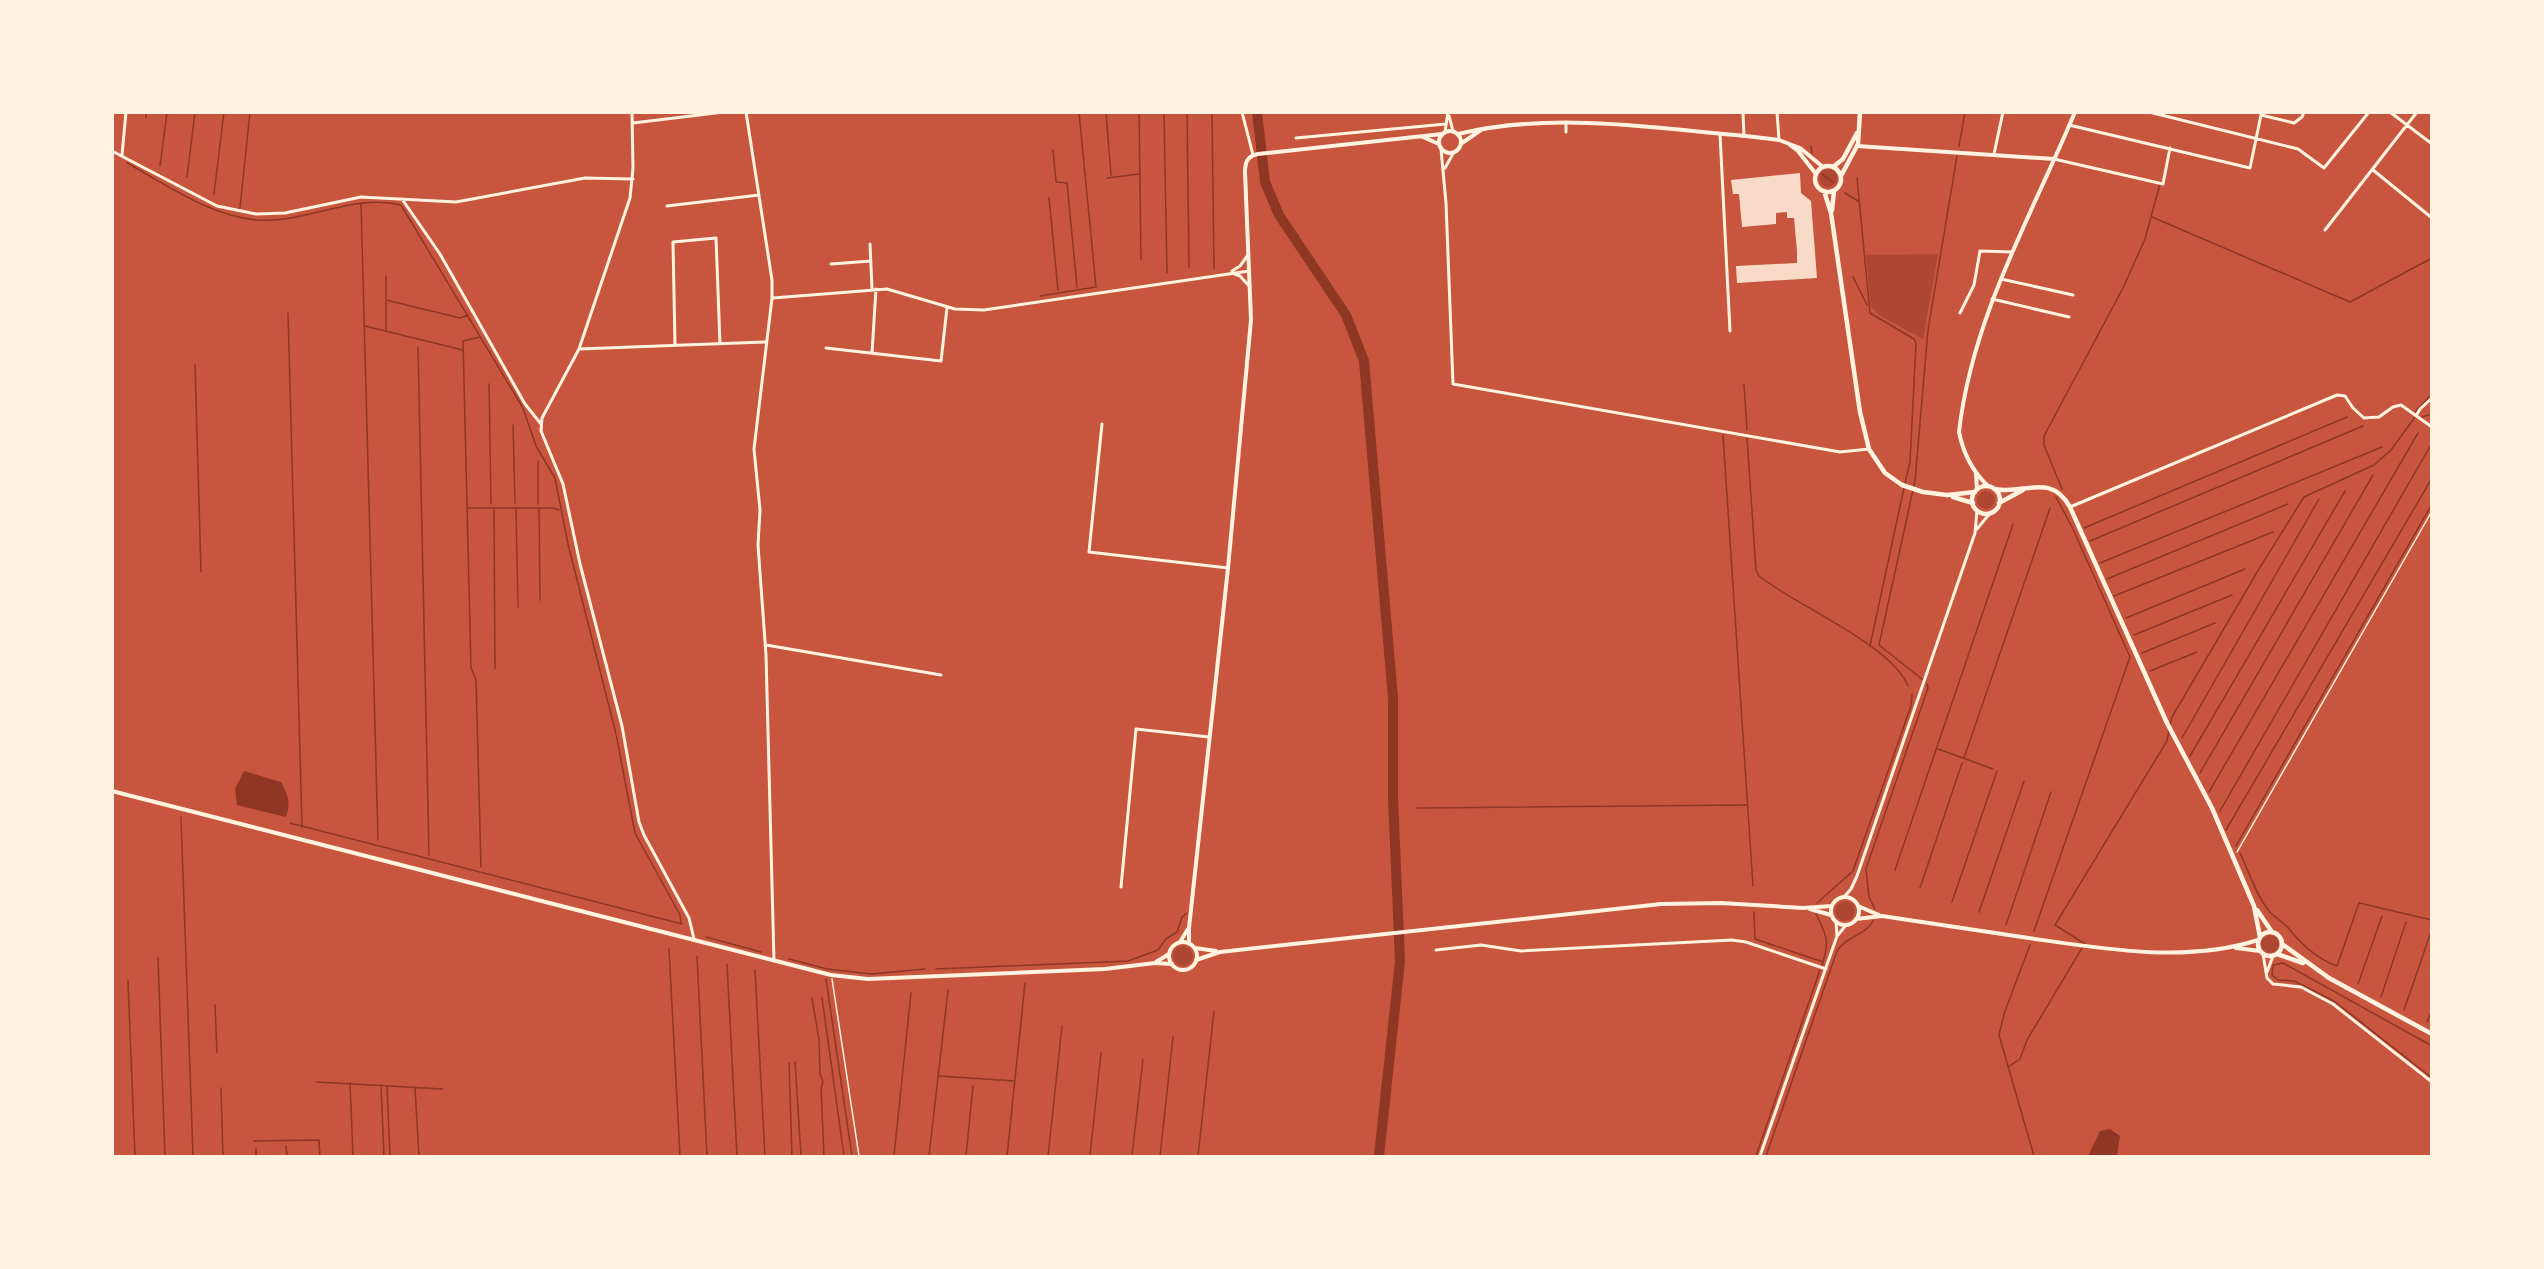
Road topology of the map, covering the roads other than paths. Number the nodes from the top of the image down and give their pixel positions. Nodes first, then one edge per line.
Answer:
1 (126, 112) edge
2 (632, 112) edge
3 (724, 112) edge
4 (746, 112) edge
5 (1242, 112) edge
6 (1743, 112) edge
7 (1777, 112) edge
8 (1860, 112) edge
9 (2003, 112) edge
10 (2075, 112) edge
11 (2149, 112) edge
12 (2304, 112) edge
13 (2368, 112) edge
14 (2390, 112) edge
15 (2417, 112) edge
16 (1448, 113) edge
17 (1565, 121) junction
18 (633, 123) junction
19 (1446, 124) junction
20 (2069, 125) junction
21 (2407, 125) junction
22 (1414, 128) junction
23 (1859, 128) junction
24 (1482, 129) junction
25 (1453, 131) junction
26 (1566, 132) dead end
27 (1444, 133) junction
28 (1458, 134) junction
29 (1720, 134) junction
30 (1417, 136) junction
31 (1744, 136) junction
32 (1296, 138) dead end
33 (2256, 138) junction
34 (1779, 140) junction
35 (1787, 142) junction
36 (1439, 144) junction
37 (1462, 144) junction
38 (2432, 144) edge
39 (1857, 146) junction
40 (2170, 148) junction
41 (1442, 149) junction
42 (112, 151) edge
43 (1454, 152) junction
44 (1255, 154) junction
45 (1994, 154) junction
46 (122, 155) junction
47 (2054, 159) junction
48 (1823, 167) junction
49 (1833, 167) junction
50 (1444, 170) junction
51 (2373, 170) junction
52 (1816, 174) junction
53 (1841, 176) junction
54 (633, 179) junction
55 (1824, 191) junction
56 (1834, 191) junction
57 (759, 195) junction
58 (402, 199) junction
59 (667, 206) dead end
60 (1832, 213) junction
61 (2431, 218) edge
62 (2325, 230) dead end
63 (870, 244) dead end
64 (2012, 252) junction
65 (1249, 254) junction
66 (871, 261) junction
67 (831, 264) dead end
68 (1250, 270) junction
69 (1230, 272) junction
70 (2001, 279) junction
71 (1251, 288) junction
72 (874, 289) junction
73 (2073, 296) dead end
74 (772, 298) junction
75 (1991, 299) junction
76 (947, 307) junction
77 (1960, 313) dead end
78 (2069, 317) dead end
79 (1730, 331) dead end
80 (766, 342) junction
81 (720, 344) junction
82 (675, 345) junction
83 (826, 348) dead end
84 (579, 349) junction
85 (872, 353) junction
86 (2432, 398) edge
87 (2415, 415) junction
88 (541, 424) junction
89 (1102, 424) dead end
90 (2432, 427) edge
91 (1869, 450) junction
92 (1976, 473) junction
93 (1988, 486) junction
94 (2028, 488) junction
95 (1995, 489) junction
96 (1976, 490) junction
97 (1947, 495) junction
98 (1973, 503) junction
99 (1999, 503) junction
100 (2070, 507) junction
101 (1977, 510) junction
102 (1991, 512) junction
103 (1975, 533) junction
104 (1228, 568) junction
105 (766, 645) junction
106 (940, 675) dead end
107 (1209, 737) junction
108 (112, 791) edge
109 (1121, 887) dead end
110 (1844, 897) junction
111 (1832, 906) junction
112 (1858, 906) junction
113 (2254, 906) junction
114 (1803, 908) junction
115 (1832, 915) junction
116 (1882, 916) junction
117 (1856, 919) junction
118 (1836, 922) junction
119 (1846, 925) junction
120 (1189, 928) junction
121 (2272, 932) junction
122 (1837, 936) junction
123 (694, 939) junction
124 (2259, 939) junction
125 (1180, 942) junction
126 (1189, 943) junction
127 (2282, 944) junction
128 (2232, 947) junction
129 (1195, 948) junction
130 (1436, 950) dead end
131 (1220, 952) junction
132 (2261, 953) junction
133 (1169, 954) junction
134 (2275, 955) junction
135 (1196, 960) junction
136 (774, 961) junction
137 (1155, 963) junction
138 (1172, 964) junction
139 (2307, 964) junction
140 (1826, 969) junction
141 (2266, 973) junction
142 (2432, 1034) edge
143 (2432, 1082) edge
144 (1760, 1156) edge

1 - 46 street
2 - 18 street
3 - 18 street
4 - 57 street
5 - 44 street
6 - 31 street
7 - 34 street
8 - 23 main road
9 - 45 street
10 - 20 main road
11 - 33 street
12 - 33 street
13 - 33 street
14 - 21 street
15 - 21 street
16 - 19 street
16 - 25 street
17 - 24 main road
17 - 26 street
17 - 29 main road
18 - 54 street
19 - 22 street
19 - 27 street
20 - 40 street
20 - 47 main road
21 - 38 street
21 - 51 street
22 - 30 street
22 - 32 street
23 - 39 main road
23 - 49 main road
24 - 28 main road
24 - 37 main road
25 - 27 main road
25 - 28 main road
27 - 30 main road
27 - 36 main road
28 - 37 main road
29 - 31 main road
29 - 79 street
30 - 36 main road
30 - 44 main road
31 - 34 main road
33 - 40 street
34 - 35 main road
35 - 48 main road
35 - 52 main road
36 - 41 main road
37 - 43 main road
39 - 45 main road
39 - 53 main road
40 - 47 street
41 - 43 main road
41 - 50 street
42 - 46 street
43 - 50 street
44 - 65 main road
45 - 47 main road
46 - 58 street
47 - 64 main road
48 - 49 main road
48 - 52 main road
49 - 53 main road
50 - 91 street
51 - 61 street
51 - 62 street
52 - 55 main road
53 - 56 main road
54 - 58 street
54 - 84 street
55 - 56 main road
55 - 60 main road
56 - 60 main road
57 - 59 street
57 - 74 street
58 - 88 street
60 - 91 main road
63 - 66 street
64 - 70 main road
64 - 77 street
65 - 68 main road
65 - 69 street
66 - 67 street
66 - 72 street
68 - 69 street
68 - 71 main road
69 - 71 street
69 - 76 street
70 - 73 street
70 - 75 main road
71 - 104 main road
72 - 74 street
72 - 76 street
72 - 85 street
74 - 80 street
75 - 78 street
75 - 92 main road
76 - 85 street
80 - 81 street
80 - 105 street
81 - 82 street
81 - 82 street
82 - 84 street
83 - 85 street
84 - 88 street
86 - 87 street
87 - 90 street
87 - 100 street
88 - 123 street
89 - 104 street
91 - 97 main road
92 - 93 main road
92 - 96 main road
93 - 95 main road
93 - 96 main road
94 - 95 main road
94 - 99 main road
94 - 100 main road
95 - 99 main road
96 - 97 main road
96 - 98 main road
97 - 98 main road
98 - 101 main road
99 - 102 main road
100 - 113 main road
101 - 102 main road
101 - 103 street
102 - 103 street
103 - 110 street
104 - 107 main road
105 - 106 street
105 - 136 street
107 - 109 street
107 - 120 main road
108 - 123 main road
110 - 111 main road
110 - 112 main road
111 - 114 main road
111 - 115 main road
112 - 116 main road
112 - 117 main road
113 - 121 main road
113 - 124 main road
114 - 115 main road
114 - 131 main road
115 - 118 main road
116 - 117 main road
116 - 128 main road
117 - 119 main road
118 - 119 main road
118 - 122 street
119 - 122 street
120 - 125 main road
120 - 126 main road
121 - 124 main road
121 - 127 main road
122 - 140 street
123 - 136 main road
124 - 128 main road
124 - 132 main road
125 - 126 main road
125 - 133 main road
126 - 129 main road
127 - 134 main road
127 - 139 main road
128 - 132 main road
129 - 131 main road
129 - 135 main road
130 - 140 street
131 - 135 main road
132 - 134 main road
132 - 141 street
133 - 137 main road
133 - 138 main road
134 - 139 main road
134 - 141 street
135 - 138 main road
136 - 137 main road
137 - 138 main road
139 - 142 main road
140 - 144 street
141 - 143 street

